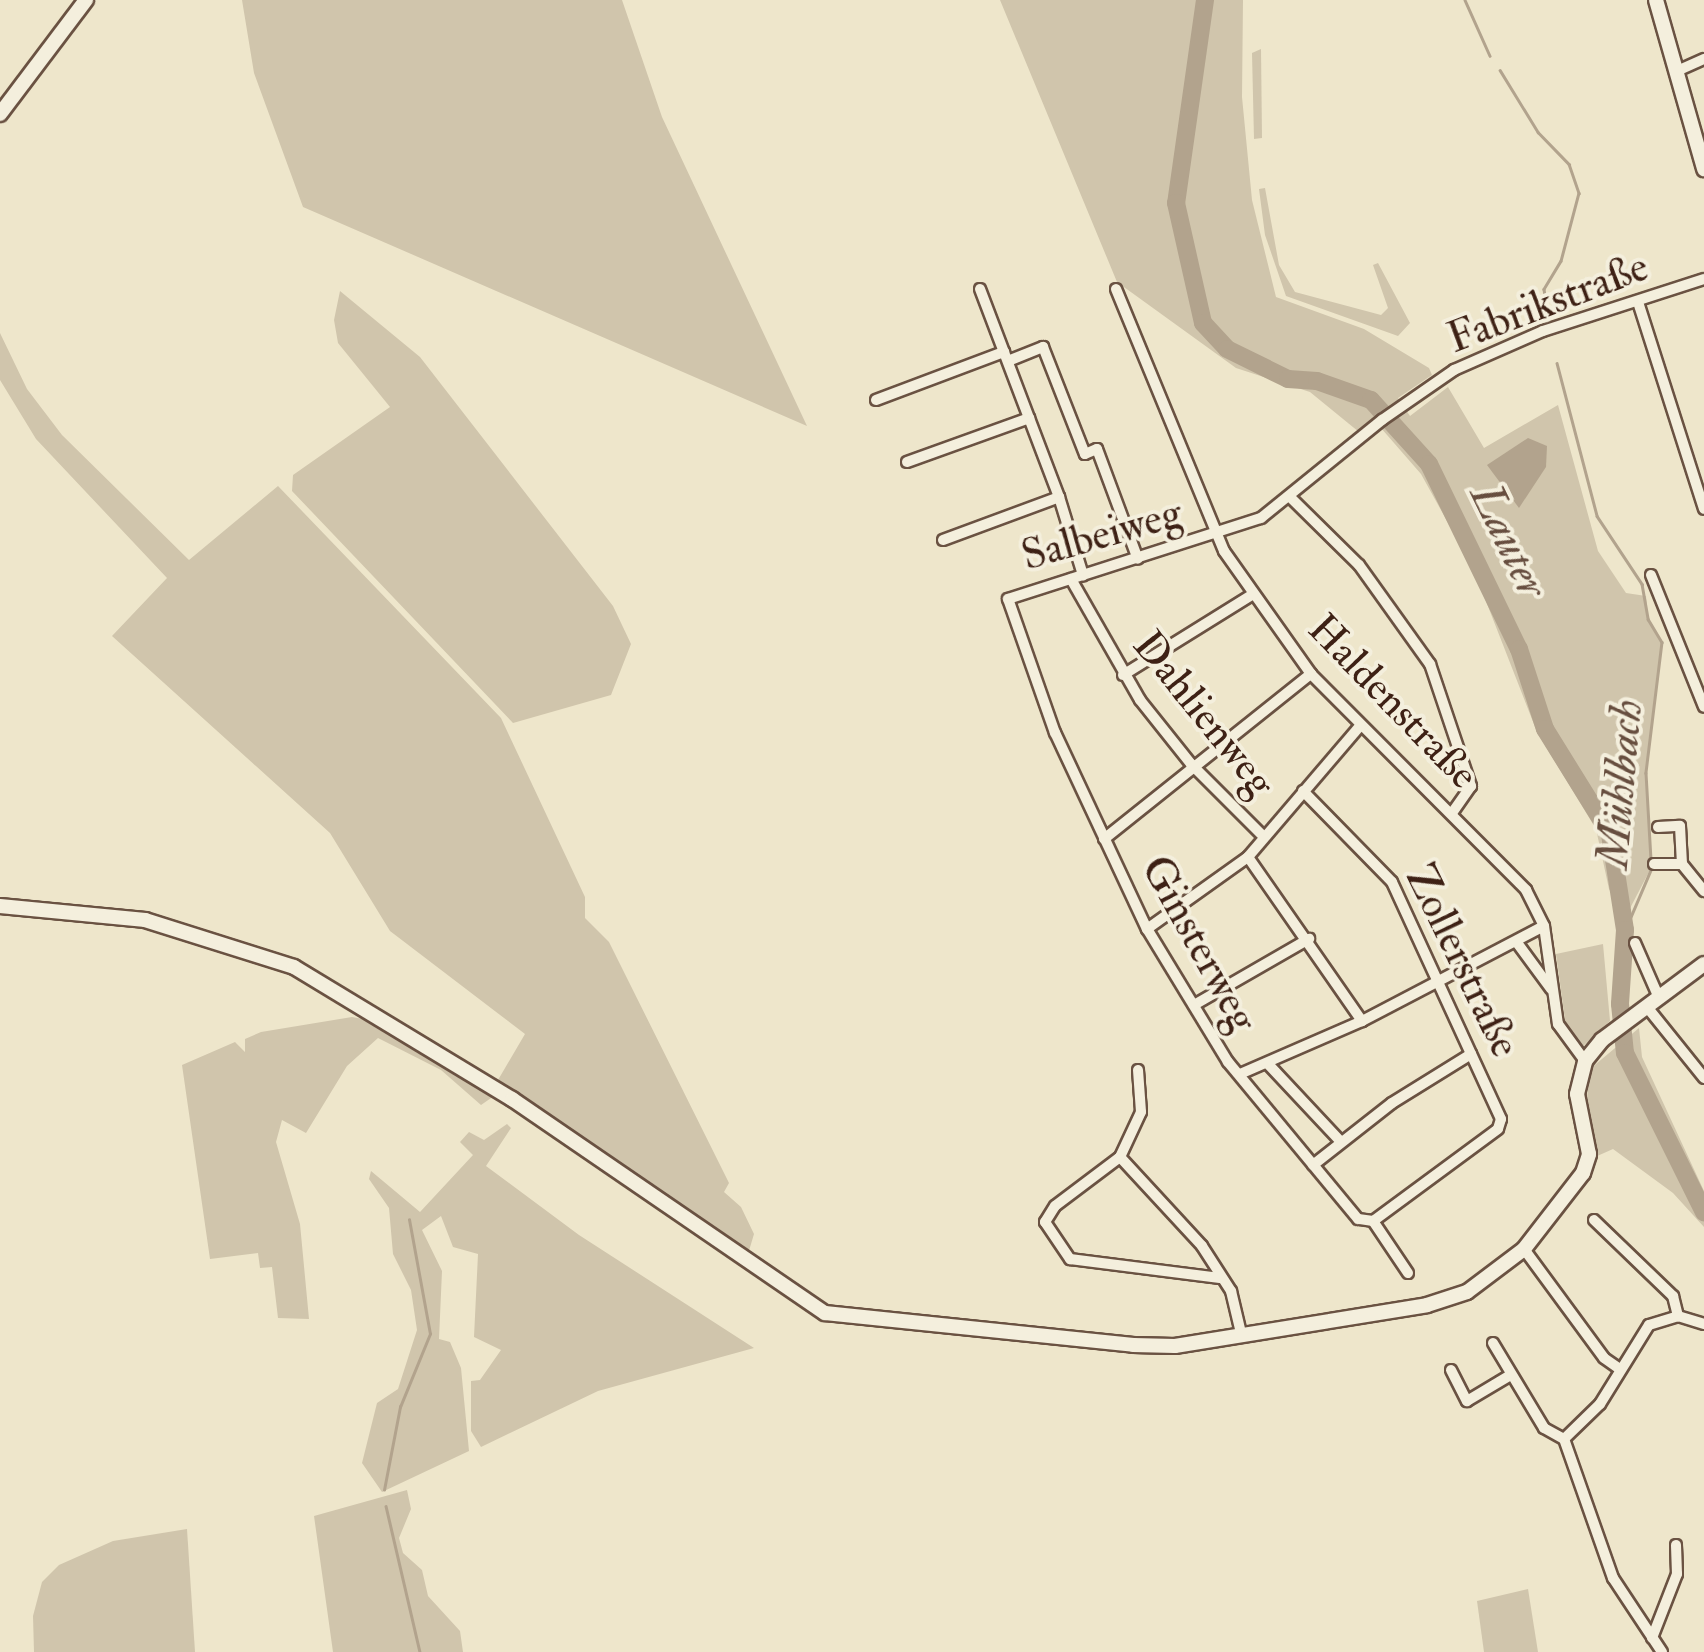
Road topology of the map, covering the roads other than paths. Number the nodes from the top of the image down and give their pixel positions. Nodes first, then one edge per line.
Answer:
1 (86, 0) edge
2 (1656, 0) edge
3 (1704, 59) edge
4 (1677, 71) junction
5 (0, 114) edge
6 (1700, 139) edge
7 (1704, 169) edge
8 (1704, 280) edge
9 (980, 289) dead end
10 (1116, 289) dead end
11 (1638, 302) junction
12 (1006, 357) junction
13 (876, 400) dead end
14 (1029, 418) junction
15 (907, 462) dead end
16 (1059, 497) junction
17 (1292, 499) junction
18 (1704, 509) edge
19 (1215, 536) junction
20 (942, 540) dead end
21 (1138, 559) junction
22 (1652, 574) dead end
23 (1077, 577) junction
24 (1253, 594) junction
25 (1008, 599) joint
26 (1311, 674) junction
27 (1123, 675) junction
28 (1704, 707) edge
29 (1360, 726) junction
30 (1191, 764) junction
31 (1304, 791) junction
32 (1454, 812) junction
33 (1658, 827) dead end
34 (1261, 834) junction
35 (1104, 839) junction
36 (1248, 857) junction
37 (1654, 864) dead end
38 (1682, 864) junction
39 (1704, 891) edge
40 (0, 906) edge
41 (1544, 926) junction
42 (1147, 930) junction
43 (1308, 939) junction
44 (1636, 943) dead end
45 (1518, 944) junction
46 (1704, 964) edge
47 (1440, 983) junction
48 (1550, 990) junction
49 (1194, 1005) junction
50 (1647, 1007) junction
51 (1362, 1020) junction
52 (1471, 1054) junction
53 (1585, 1060) junction
54 (1269, 1065) junction
55 (1138, 1070) dead end
56 (1240, 1074) junction
57 (1704, 1078) edge
58 (1340, 1140) junction
59 (1120, 1157) junction
60 (1313, 1165) junction
61 (1594, 1220) dead end
62 (1373, 1221) junction
63 (1524, 1249) junction
64 (1408, 1273) dead end
65 (1220, 1278) junction
66 (1678, 1316) junction
67 (1704, 1324) edge
68 (1241, 1333) junction
69 (1493, 1342) dead end
70 (1620, 1369) junction
71 (1451, 1370) dead end
72 (1509, 1376) junction
73 (1564, 1439) junction
74 (1676, 1545) dead end
75 (1652, 1638) junction
76 (1662, 1652) edge

1 - 5 street
2 - 4 street
3 - 4 street
4 - 6 street
6 - 7 street
8 - 11 street, Fabrikstraße
9 - 12 street, Dahlienweg
10 - 19 street, Haldenstraße
11 - 17 street, Fabrikstraße
11 - 18 street
12 - 13 street
12 - 14 street, Dahlienweg
12 - 21 street
14 - 15 street
14 - 16 street, Dahlienweg
16 - 20 street
16 - 23 street, Dahlienweg
17 - 19 street, Salbeiweg
17 - 32 street
19 - 21 street, Salbeiweg
19 - 24 street, Haldenstraße
21 - 23 street, Salbeiweg
22 - 28 street
23 - 25 street, Salbeiweg
23 - 27 street, Dahlienweg
24 - 26 street, Haldenstraße
24 - 27 street
25 - 35 street, Ginsterweg
26 - 29 street, Haldenstraße
26 - 30 street
27 - 30 street, Dahlienweg
29 - 31 street
29 - 32 street, Haldenstraße
30 - 34 street, Dahlienweg
30 - 35 street
31 - 34 street
31 - 47 street, Zollerstraße
32 - 41 street, Haldenstraße
33 - 38 street
34 - 36 street
35 - 42 street, Ginsterweg
36 - 42 street
36 - 43 street
37 - 38 street
38 - 39 street
40 - 68 street
41 - 45 street
41 - 48 street, Haldenstraße
42 - 49 street, Ginsterweg
43 - 49 street
43 - 51 street
44 - 50 street
45 - 47 street
45 - 48 street, Haldenstraße
46 - 50 street
47 - 51 street
47 - 52 street, Zollerstraße
48 - 53 street, Haldenstraße
49 - 56 street, Ginsterweg
50 - 53 street
50 - 57 street
51 - 54 street
52 - 58 street
52 - 62 street, Zollerstraße
53 - 63 street
54 - 56 street
54 - 58 street, Ginsterweg
55 - 59 street
56 - 60 street, Ginsterweg
58 - 60 street
59 - 65 street
59 - 65 street
60 - 62 street, Ginsterweg
61 - 66 street
62 - 64 street, Ginsterweg
63 - 68 street
63 - 70 street
65 - 68 street
66 - 67 street
66 - 70 street
69 - 72 street
70 - 73 street
71 - 72 street
72 - 73 street
73 - 75 street
74 - 75 street
75 - 76 street

